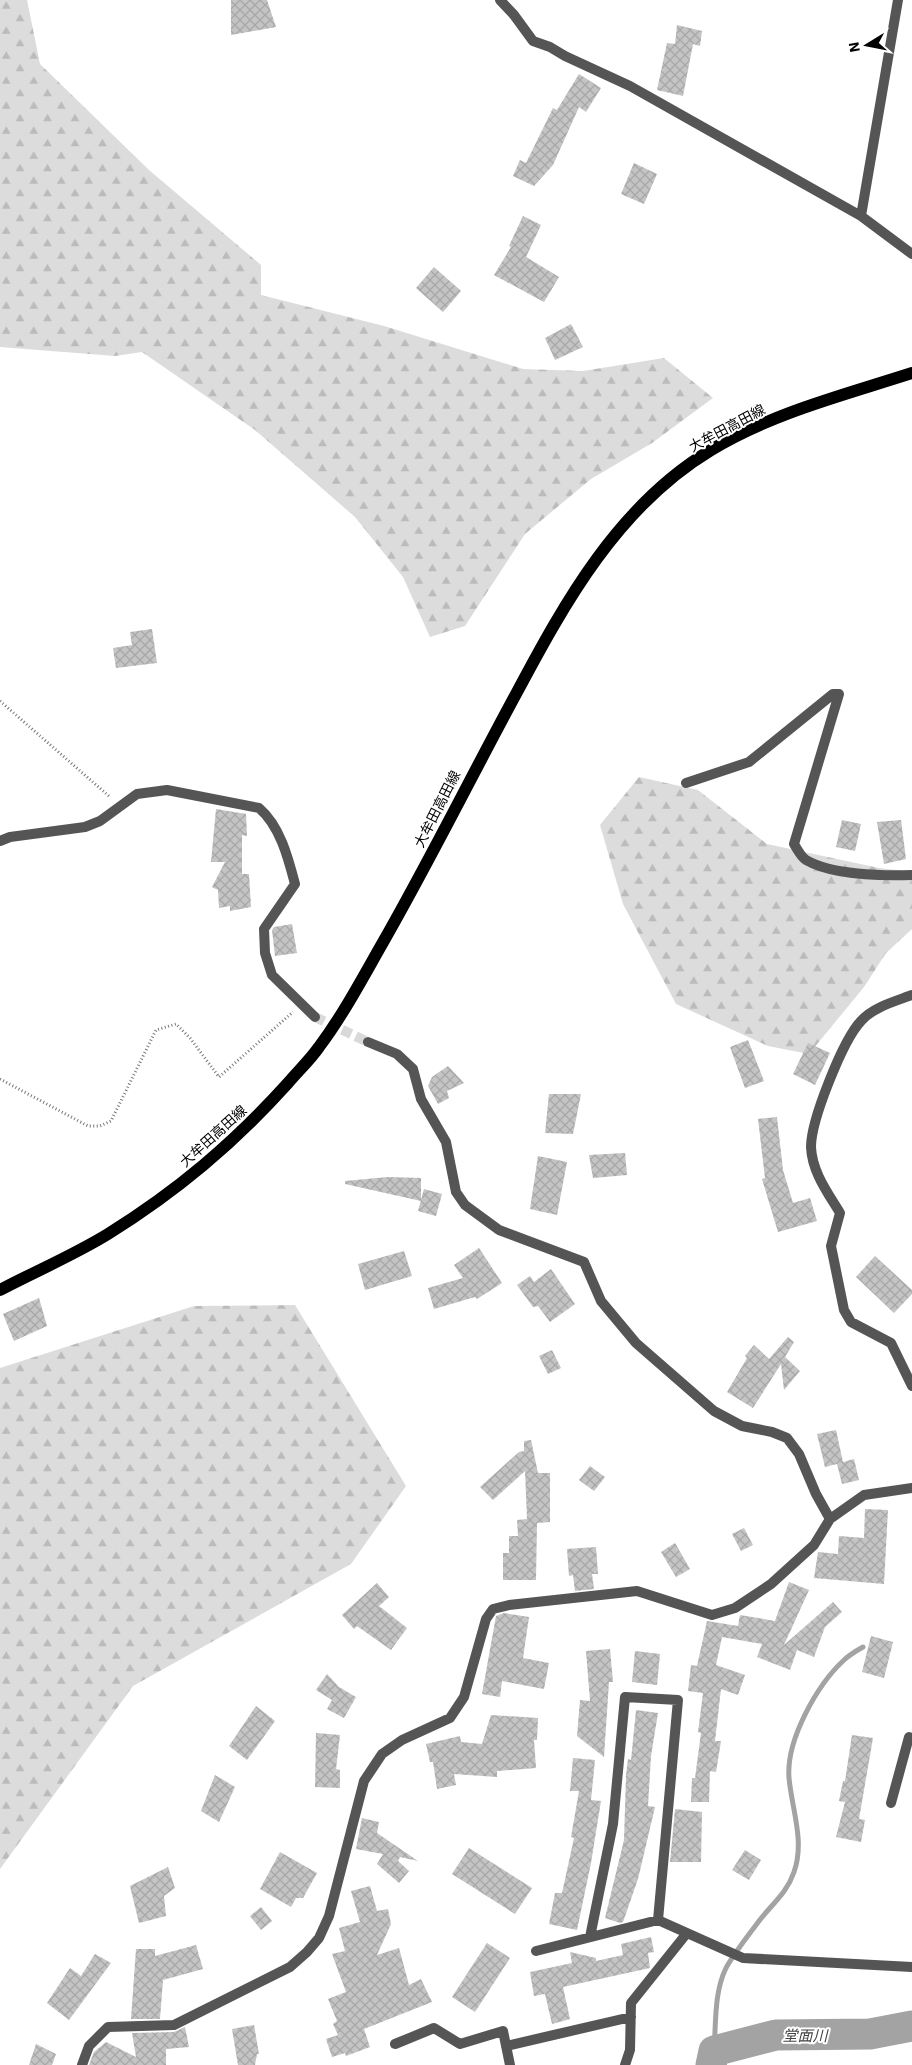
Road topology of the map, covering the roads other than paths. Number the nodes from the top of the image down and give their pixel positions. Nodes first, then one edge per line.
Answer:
1 (500, 0) edge
2 (898, 0) edge
3 (861, 216) junction
4 (912, 254) edge
5 (912, 373) edge
6 (686, 783) dead end
7 (0, 841) edge
8 (912, 875) edge
9 (912, 995) edge
10 (315, 1017) tunnel mouth
11 (368, 1042) tunnel mouth
12 (0, 1290) edge
13 (912, 1386) edge
14 (912, 1488) edge
15 (830, 1519) junction
16 (912, 1739) edge
17 (891, 1803) dead end
18 (658, 1920) junction
19 (687, 1933) junction
20 (590, 1937) junction
21 (536, 1951) dead end
22 (912, 1966) edge
23 (630, 2017) junction
24 (395, 2044) dead end
25 (506, 2046) junction
26 (82, 2065) edge
27 (510, 2065) edge
28 (625, 2065) edge

1 - 3 street
2 - 3 street
3 - 4 street
5 - 12 main road, 大牟田高田線
6 - 8 street
7 - 10 street
9 - 13 street
11 - 15 street
14 - 15 street
15 - 26 street
16 - 17 street
18 - 19 street
18 - 20 street
18 - 20 street
19 - 22 street
19 - 23 street
20 - 21 street
23 - 25 street
23 - 28 street
24 - 25 street
25 - 27 street

